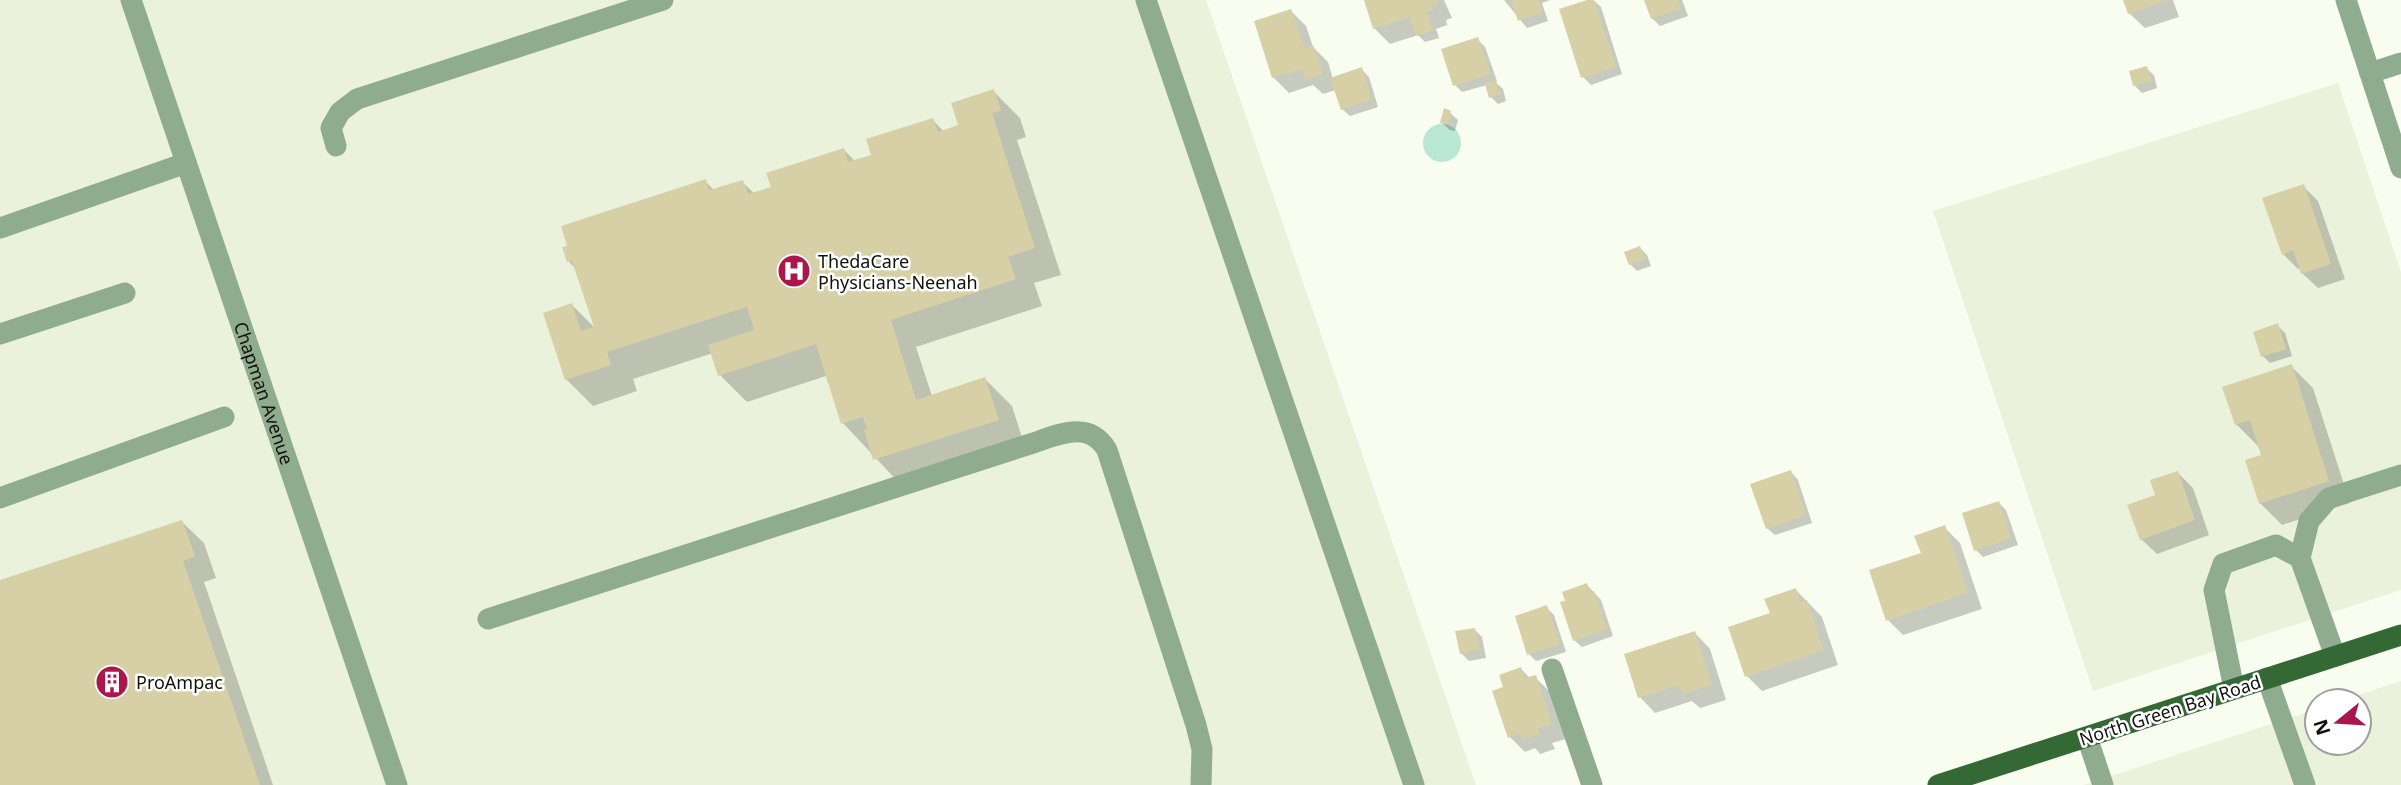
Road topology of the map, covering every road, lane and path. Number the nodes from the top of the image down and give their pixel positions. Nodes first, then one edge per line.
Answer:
1 (131, 0) edge
2 (663, 0) edge
3 (1146, 0) edge
4 (2346, 0) edge
5 (2401, 63) edge
6 (2370, 73) junction
7 (336, 146) dead end
8 (186, 163) junction
9 (2401, 168) edge
10 (0, 228) edge
11 (125, 293) dead end
12 (0, 334) edge
13 (224, 417) dead end
14 (2401, 475) edge
15 (0, 498) edge
16 (2300, 558) junction
17 (488, 618) dead end
18 (2401, 635) edge
19 (2335, 656) junction
20 (1552, 669) dead end
21 (2267, 678) junction
22 (2234, 689) junction
23 (2087, 737) junction
24 (397, 785) edge
25 (1201, 785) edge
26 (1414, 785) edge
27 (1592, 785) edge
28 (1938, 785) edge
29 (2103, 785) edge
30 (2305, 785) edge

1 - 8 street, Chapman Avenue
2 - 7 street
3 - 26 street
4 - 6 street
5 - 6 street
6 - 9 street
8 - 10 street
8 - 24 street, Chapman Avenue
11 - 12 street
13 - 15 street
14 - 16 street
16 - 19 street
16 - 22 street
17 - 25 street
18 - 19 main road, North Green Bay Road
19 - 21 main road, North Green Bay Road
20 - 27 street
21 - 22 main road, North Green Bay Road
21 - 30 street
22 - 23 main road, North Green Bay Road
23 - 28 main road, North Green Bay Road
23 - 29 street

